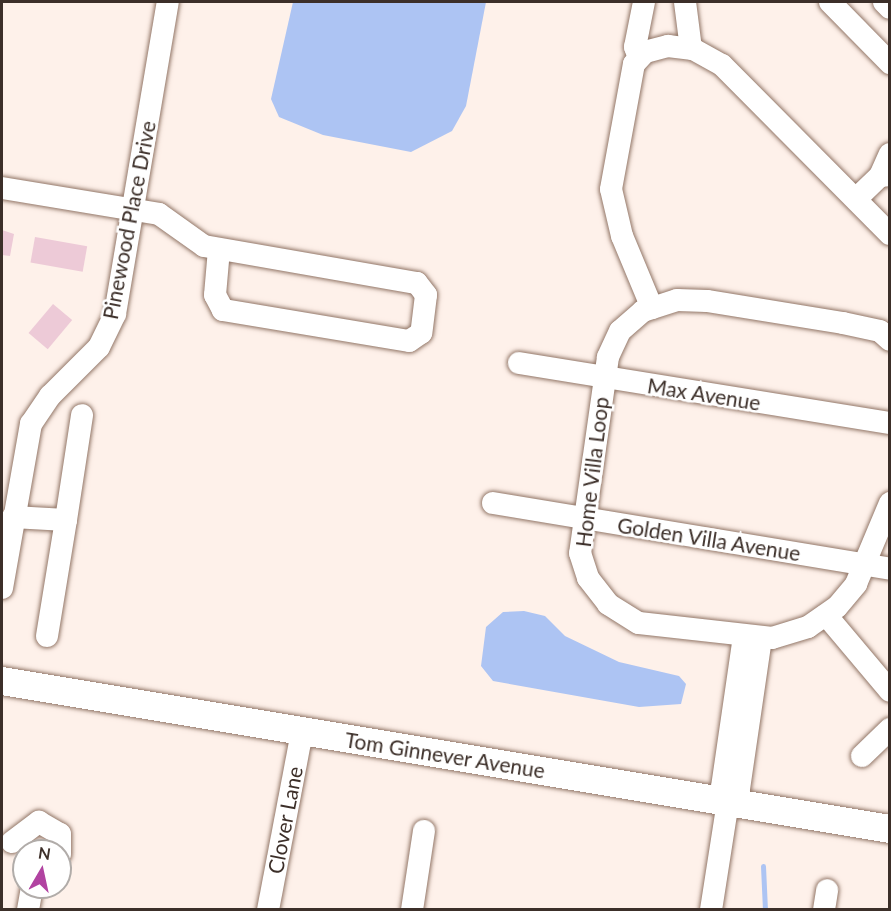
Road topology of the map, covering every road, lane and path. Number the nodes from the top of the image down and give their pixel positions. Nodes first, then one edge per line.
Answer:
1 (168, 2) edge
2 (644, 2) edge
3 (684, 2) edge
4 (830, 2) edge
5 (884, 2) edge
6 (890, 8) edge
7 (691, 49) junction
8 (639, 58) junction
9 (890, 63) edge
10 (890, 154) edge
11 (885, 175) edge
12 (2, 188) edge
13 (856, 199) junction
14 (133, 211) junction
15 (890, 234) edge
16 (219, 249) junction
17 (652, 308) junction
18 (889, 338) edge
19 (519, 363) dead end
20 (605, 378) junction
21 (82, 415) dead end
22 (890, 423) edge
23 (493, 503) dead end
24 (890, 503) edge
25 (13, 517) junction
26 (582, 518) junction
27 (66, 520) junction
28 (864, 565) junction
29 (890, 569) edge
30 (2, 588) edge
31 (826, 615) junction
32 (47, 636) dead end
33 (753, 638) junction
34 (2, 681) edge
35 (890, 691) edge
36 (890, 729) edge
37 (302, 732) junction
38 (862, 756) dead end
39 (728, 802) junction
40 (890, 829) edge
41 (424, 831) dead end
42 (15, 839) edge
43 (60, 839) edge
44 (268, 909) edge
45 (412, 909) edge
46 (711, 909) edge

1 - 14 street, Pinewood Place Drive
2 - 8 street
3 - 7 street
4 - 9 street
5 - 6 street
7 - 8 street
7 - 13 street
8 - 17 street
10 - 11 street
11 - 13 street
12 - 14 street
13 - 15 street
14 - 16 street
14 - 25 street, Pinewood Place Drive
16 - 16 street
17 - 18 street, Home Villa Loop
17 - 20 street, Home Villa Loop
19 - 20 street, Max Avenue
20 - 22 street, Max Avenue
20 - 26 street, Home Villa Loop
21 - 27 street
23 - 26 street, Golden Villa Avenue
24 - 28 street, Home Villa Loop
25 - 27 street
25 - 30 street, Pinewood Place Drive
26 - 28 street, Golden Villa Avenue
26 - 33 street, Home Villa Loop
27 - 32 street
28 - 29 street, Golden Villa Avenue
28 - 31 street, Home Villa Loop
31 - 33 street, Home Villa Loop
31 - 35 street
33 - 39 street
34 - 37 main road, Tom Ginnever Avenue
36 - 38 street
37 - 39 main road, Tom Ginnever Avenue
37 - 44 street, Clover Lane
39 - 40 main road, Tom Ginnever Avenue
39 - 46 street
41 - 45 street
42 - 43 street

